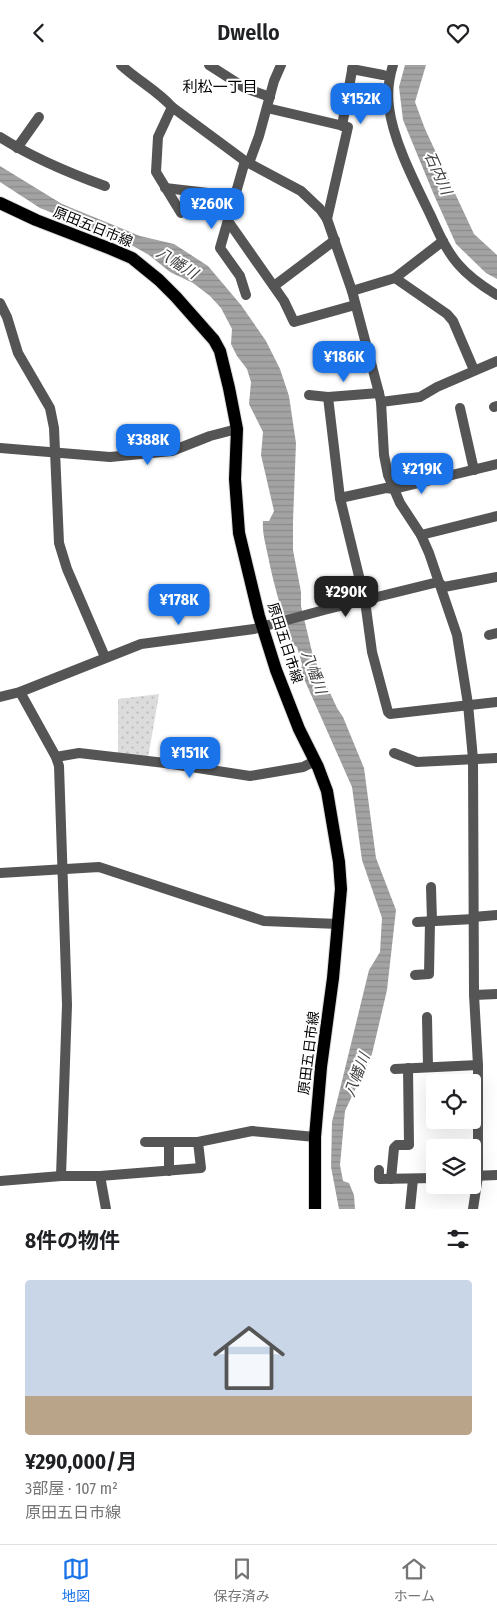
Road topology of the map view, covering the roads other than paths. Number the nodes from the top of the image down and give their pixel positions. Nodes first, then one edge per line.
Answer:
1 (121, 65) edge
2 (209, 65) edge
3 (281, 65) edge
4 (392, 65) edge
5 (352, 67) edge
6 (383, 75) dead end
7 (270, 97) junction
8 (172, 107) junction
9 (267, 108) junction
10 (39, 117) dead end
11 (342, 126) junction
12 (0, 137) edge
13 (17, 148) junction
14 (247, 162) junction
15 (105, 186) dead end
16 (166, 188) junction
17 (234, 196) junction
18 (0, 203) edge
19 (181, 213) dead end
20 (327, 219) junction
21 (228, 221) junction
22 (335, 240) junction
23 (443, 241) junction
24 (395, 279) junction
25 (274, 286) junction
26 (352, 291) junction
27 (246, 295) dead end
28 (497, 295) edge
29 (0, 303) edge
30 (355, 305) junction
31 (497, 361) edge
32 (474, 370) junction
33 (309, 395) dead end
34 (328, 397) junction
35 (380, 398) junction
36 (460, 408) dead end
37 (237, 429) junction
38 (0, 449) edge
39 (54, 452) junction
40 (497, 464) edge
41 (474, 470) junction
42 (394, 489) junction
43 (340, 498) junction
44 (497, 516) edge
45 (421, 535) junction
46 (497, 577) edge
47 (438, 582) junction
48 (365, 601) junction
49 (265, 626) junction
50 (105, 657) junction
51 (20, 691) junction
52 (0, 697) edge
53 (497, 702) edge
54 (468, 704) junction
55 (394, 753) dead end
56 (56, 757) junction
57 (497, 758) edge
58 (473, 759) junction
59 (315, 761) junction
60 (63, 869) junction
61 (0, 873) edge
62 (431, 887) dead end
63 (497, 915) edge
64 (474, 918) junction
65 (417, 922) dead end
66 (431, 922) junction
67 (338, 924) junction
68 (415, 975) dead end
69 (497, 993) edge
70 (474, 995) junction
71 (427, 1017) dead end
72 (478, 1065) junction
73 (428, 1067) junction
74 (408, 1068) junction
75 (395, 1069) dead end
76 (315, 1137) junction
77 (476, 1139) edge
78 (144, 1142) dead end
79 (198, 1142) junction
80 (169, 1143) junction
81 (379, 1170) dead end
82 (170, 1171) junction
83 (61, 1175) junction
84 (497, 1175) edge
85 (100, 1176) junction
86 (481, 1176) edge
87 (426, 1178) edge
88 (391, 1179) junction
89 (413, 1179) junction
90 (0, 1181) edge
91 (474, 1194) edge
92 (106, 1209) edge
93 (315, 1209) edge
94 (410, 1209) edge
95 (473, 1209) edge

1 - 8 street
2 - 7 street
3 - 7 street
4 - 23 street
5 - 6 street
5 - 11 street
7 - 9 street
8 - 14 street
8 - 16 street
9 - 11 street
9 - 14 street
10 - 13 street
11 - 20 street
12 - 13 street
13 - 15 street
14 - 17 street
14 - 20 street
16 - 17 street
16 - 19 street
17 - 21 street
18 - 37 main road, 原田五日市線
20 - 22 street
21 - 25 street
21 - 27 street
22 - 25 street
22 - 26 street
23 - 24 street
23 - 28 street
24 - 26 street
24 - 32 street
25 - 30 street
26 - 30 street
29 - 39 street
30 - 35 street
31 - 32 street
32 - 35 street
33 - 34 street
34 - 35 street
34 - 43 street
35 - 42 street
36 - 41 street
37 - 39 street
37 - 49 main road, 原田五日市線
38 - 39 street
39 - 50 street
40 - 41 street
41 - 42 street
42 - 43 street
42 - 45 street
43 - 48 street
44 - 45 street
45 - 47 street
46 - 47 street
47 - 48 street
47 - 54 street
48 - 49 street
48 - 54 street
49 - 50 street
49 - 59 main road, 原田五日市線
50 - 51 street
51 - 52 street
51 - 56 street
53 - 54 street
54 - 58 street
55 - 58 street
56 - 59 street
56 - 60 street
57 - 58 street
58 - 64 street
59 - 67 main road, 原田五日市線
60 - 61 street
60 - 67 street
60 - 83 street
62 - 66 street
63 - 64 street
64 - 66 street
64 - 70 street
65 - 66 street
66 - 68 street
67 - 76 main road, 原田五日市線
69 - 70 street
70 - 72 street
71 - 73 street
72 - 73 street
72 - 77 street
73 - 74 street
74 - 75 street
74 - 88 street
76 - 79 street
76 - 93 main road, 原田五日市線
78 - 80 street
79 - 80 street
79 - 82 street
80 - 82 street
81 - 88 street
82 - 85 street
83 - 85 street
83 - 90 street
84 - 86 street
85 - 92 street
87 - 89 street
88 - 89 street
89 - 94 street
91 - 95 street

